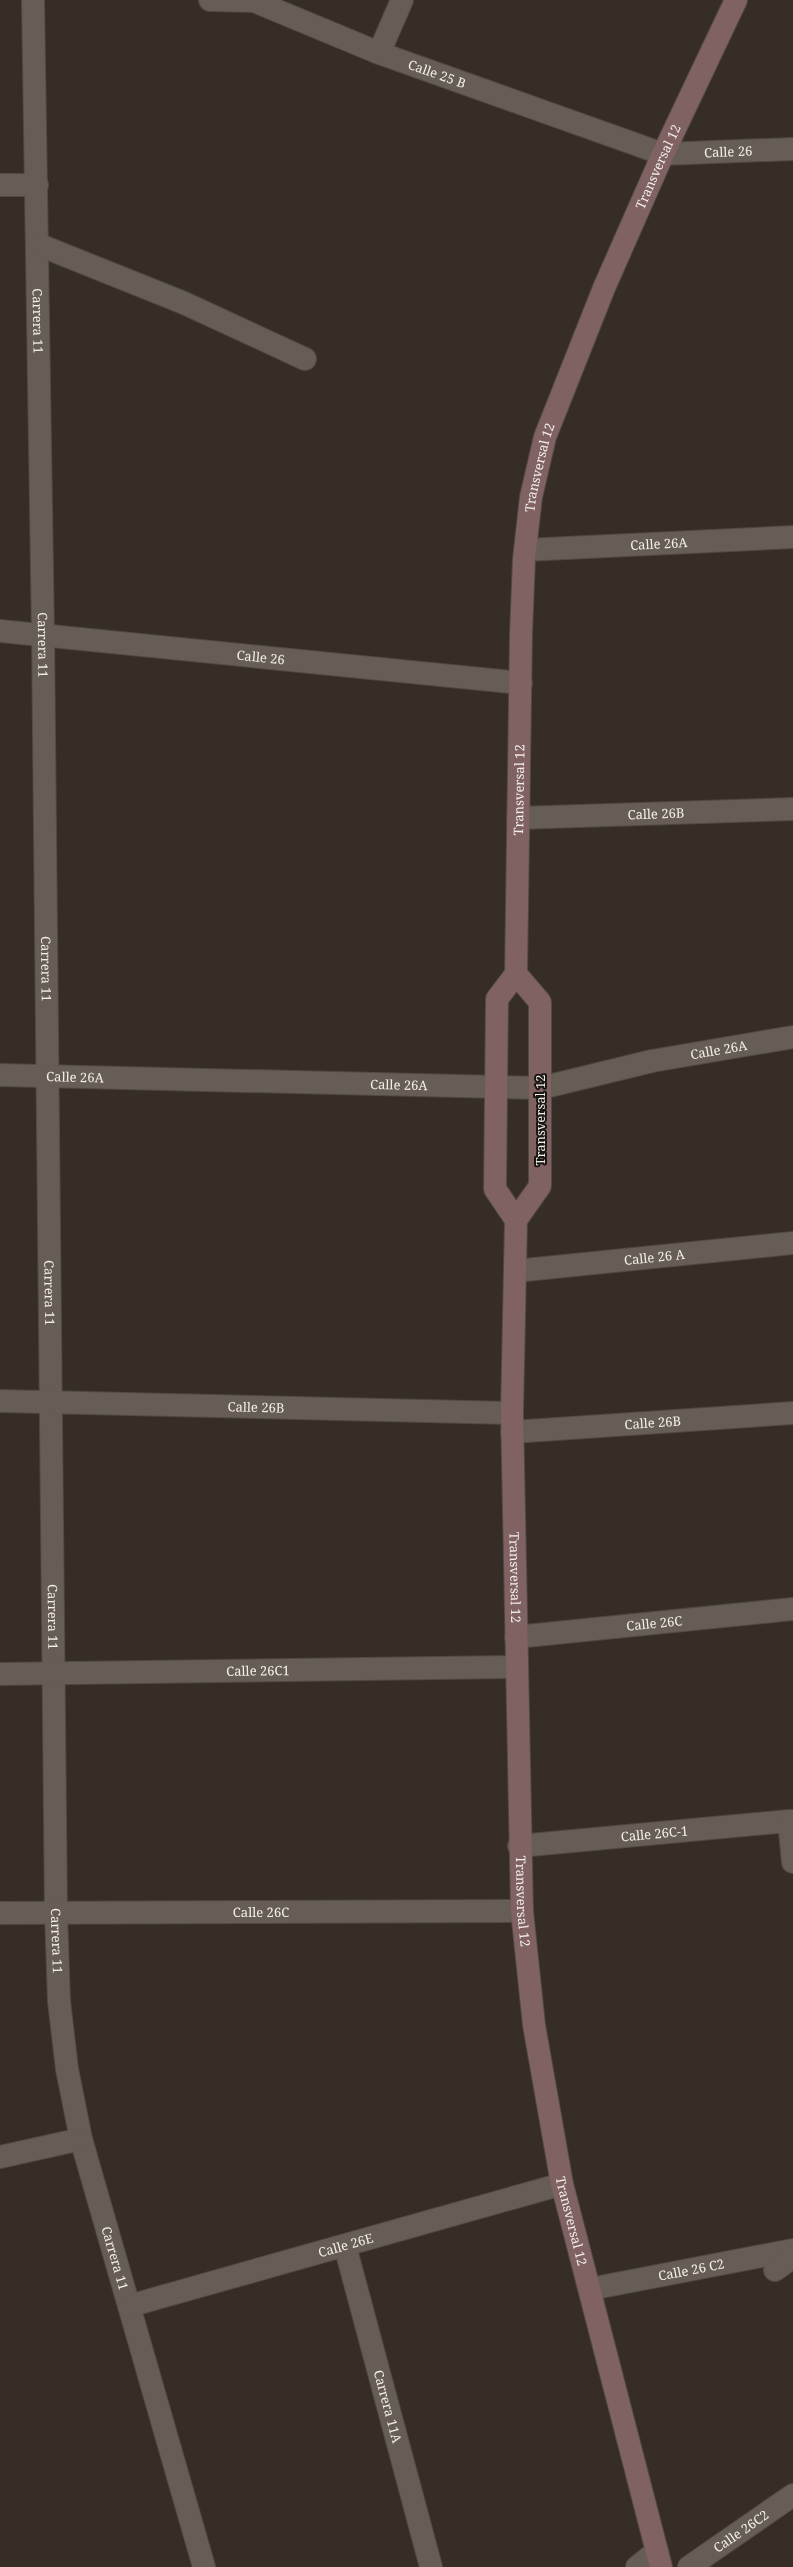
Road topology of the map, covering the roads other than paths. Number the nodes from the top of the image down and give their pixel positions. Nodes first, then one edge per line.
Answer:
1 (33, 0) edge
2 (210, 0) edge
3 (402, 0) edge
4 (736, 0) edge
5 (379, 53) junction
6 (793, 149) edge
7 (663, 154) junction
8 (0, 185) edge
9 (37, 185) junction
10 (37, 244) junction
11 (305, 359) dead end
12 (793, 537) edge
13 (525, 550) junction
14 (0, 631) edge
15 (43, 635) junction
16 (521, 683) junction
17 (793, 809) edge
18 (518, 818) junction
19 (516, 974) junction
20 (793, 1036) edge
21 (0, 1075) edge
22 (48, 1076) junction
23 (496, 1087) junction
24 (541, 1088) junction
25 (516, 1220) junction
26 (793, 1243) edge
27 (515, 1271) junction
28 (0, 1401) edge
29 (51, 1402) junction
30 (793, 1413) edge
31 (512, 1423) junction
32 (793, 1610) edge
33 (516, 1637) junction
34 (517, 1667) junction
35 (0, 1674) edge
36 (54, 1675) junction
37 (791, 1821) edge
38 (519, 1846) junction
39 (793, 1862) edge
40 (522, 1911) junction
41 (0, 1913) edge
42 (56, 1914) junction
43 (81, 2139) junction
44 (0, 2157) edge
45 (562, 2184) junction
46 (345, 2246) junction
47 (793, 2250) edge
48 (793, 2256) edge
49 (775, 2270) dead end
50 (590, 2288) junction
51 (129, 2306) junction
52 (793, 2495) edge
53 (659, 2559) edge
54 (204, 2567) edge
55 (431, 2567) edge
56 (637, 2567) edge
57 (689, 2567) edge

1 - 9 street, Carrera 11
2 - 5 street, Calle 25 B
3 - 5 street
4 - 7 main road, Transversal 12
5 - 7 street, Calle 25 B
6 - 7 street, Calle 26
7 - 13 main road, Transversal 12
8 - 9 street
9 - 10 street, Carrera 11
10 - 11 street
10 - 15 street, Carrera 11
12 - 13 street, Calle 26A
13 - 16 main road, Transversal 12
14 - 15 street, Calle 26
15 - 16 street, Calle 26
15 - 22 street, Carrera 11
16 - 18 main road, Transversal 12
17 - 18 street, Calle 26B
18 - 19 main road, Transversal 12
19 - 23 main road
19 - 24 main road, Transversal 12
20 - 24 street, Calle 26A
21 - 22 street, Calle 26A
22 - 23 street, Calle 26A
22 - 29 street, Carrera 11
23 - 24 street, Calle 26A
23 - 25 main road
24 - 25 main road, Transversal 12
25 - 27 main road, Transversal 12
26 - 27 street, Calle 26 A
27 - 31 main road, Transversal 12
28 - 29 street, Calle 26B
29 - 31 street, Calle 26B
29 - 36 street, Carrera 11
30 - 31 street, Calle 26B
31 - 33 main road, Transversal 12
32 - 33 street, Calle 26C
33 - 34 main road, Transversal 12
34 - 36 street, Calle 26C1
34 - 38 main road, Transversal 12
35 - 36 street, Calle 26C1
36 - 42 street, Carrera 11
37 - 38 street, Calle 26C-1
37 - 39 street
38 - 40 main road, Transversal 12
40 - 42 street, Calle 26C
40 - 45 main road, Transversal 12
41 - 42 street, Calle 26C
42 - 43 street, Carrera 11
43 - 44 street
43 - 51 street, Carrera 11
45 - 46 street, Calle 26E
45 - 50 main road, Transversal 12
46 - 51 street, Calle 26E
46 - 55 street, Carrera 11A
47 - 50 street, Calle 26 C2
48 - 49 street
50 - 53 main road, Transversal 12
51 - 54 street, Carrera 11
52 - 57 street, Calle 26C2
53 - 56 street

